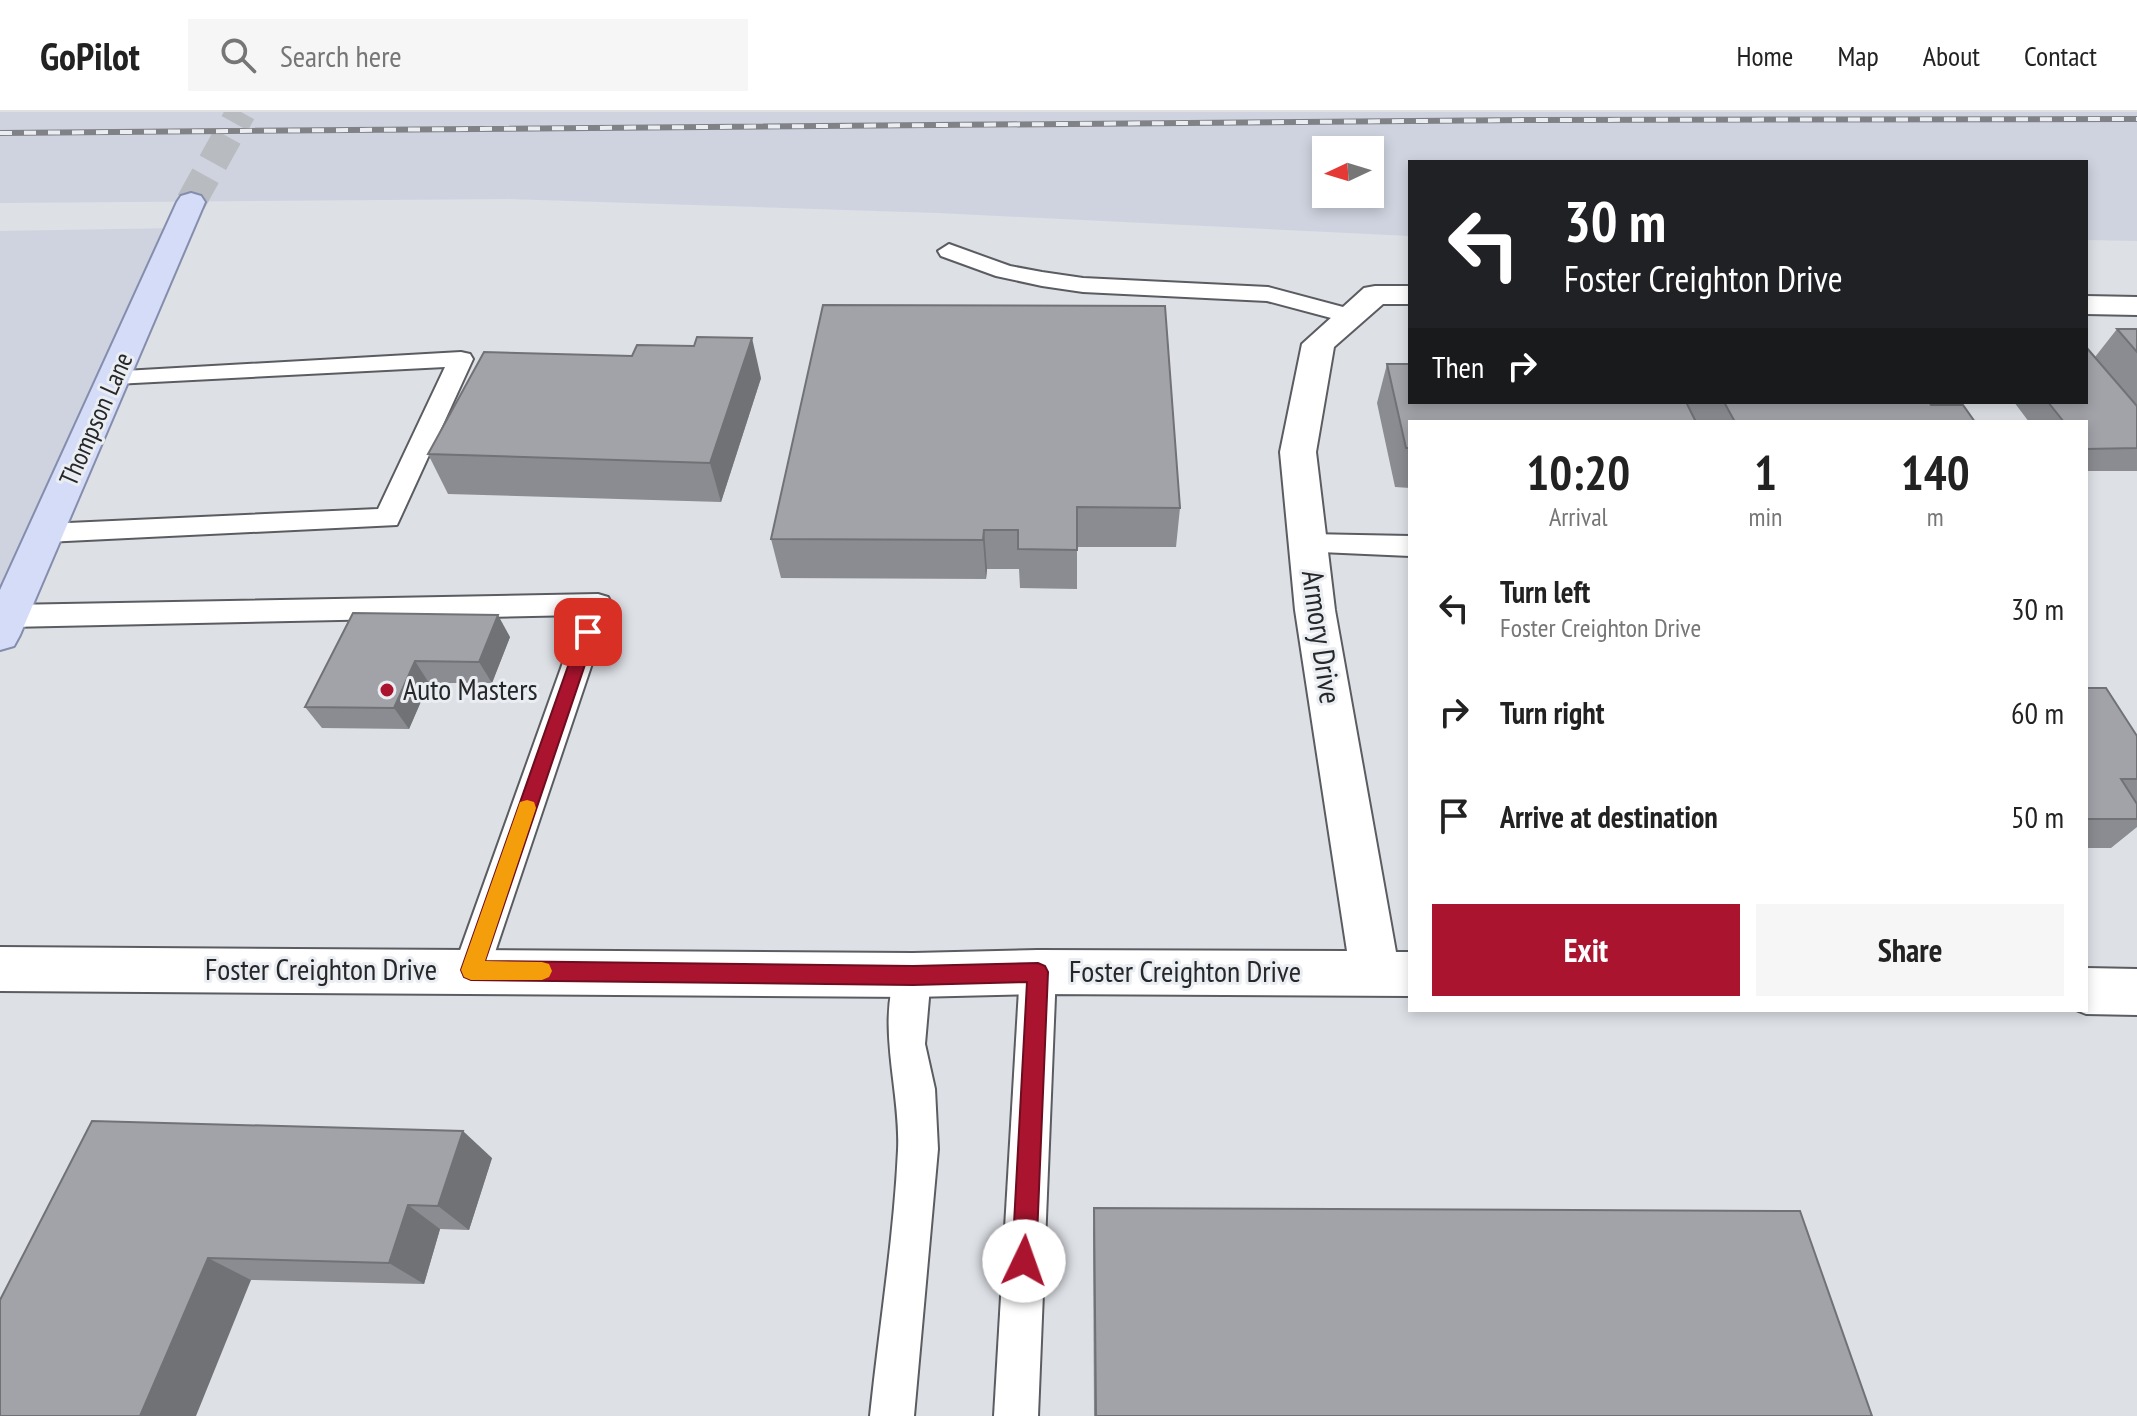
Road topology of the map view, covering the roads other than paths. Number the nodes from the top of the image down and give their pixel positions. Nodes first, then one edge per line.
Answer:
1 (191, 202) tunnel mouth
2 (949, 251) dead end
3 (1408, 295) edge
4 (2088, 305) edge
5 (2137, 306) edge
6 (1350, 316) junction
7 (115, 377) junction
8 (46, 533) junction
9 (1308, 544) junction
10 (1408, 546) edge
11 (4, 625) edge
12 (0, 969) edge
13 (471, 970) junction
14 (1038, 972) junction
15 (1392, 973) edge
16 (913, 975) junction
17 (2088, 991) edge
18 (2137, 992) edge
19 (892, 1416) edge
20 (1016, 1416) edge

1 - 7 main road, Thompson Lane
2 - 6 lane
3 - 6 street, Armory Drive
4 - 5 street
6 - 9 street, Armory Drive
7 - 8 main road, Thompson Lane
7 - 8 lane
8 - 11 main road, Thompson Lane
9 - 10 lane
9 - 15 street, Armory Drive
11 - 13 lane
12 - 13 street, Foster Creighton Drive
13 - 16 street, Foster Creighton Drive
14 - 15 street, Foster Creighton Drive
14 - 16 street, Foster Creighton Drive
14 - 20 lane
16 - 19 lane
17 - 18 street

